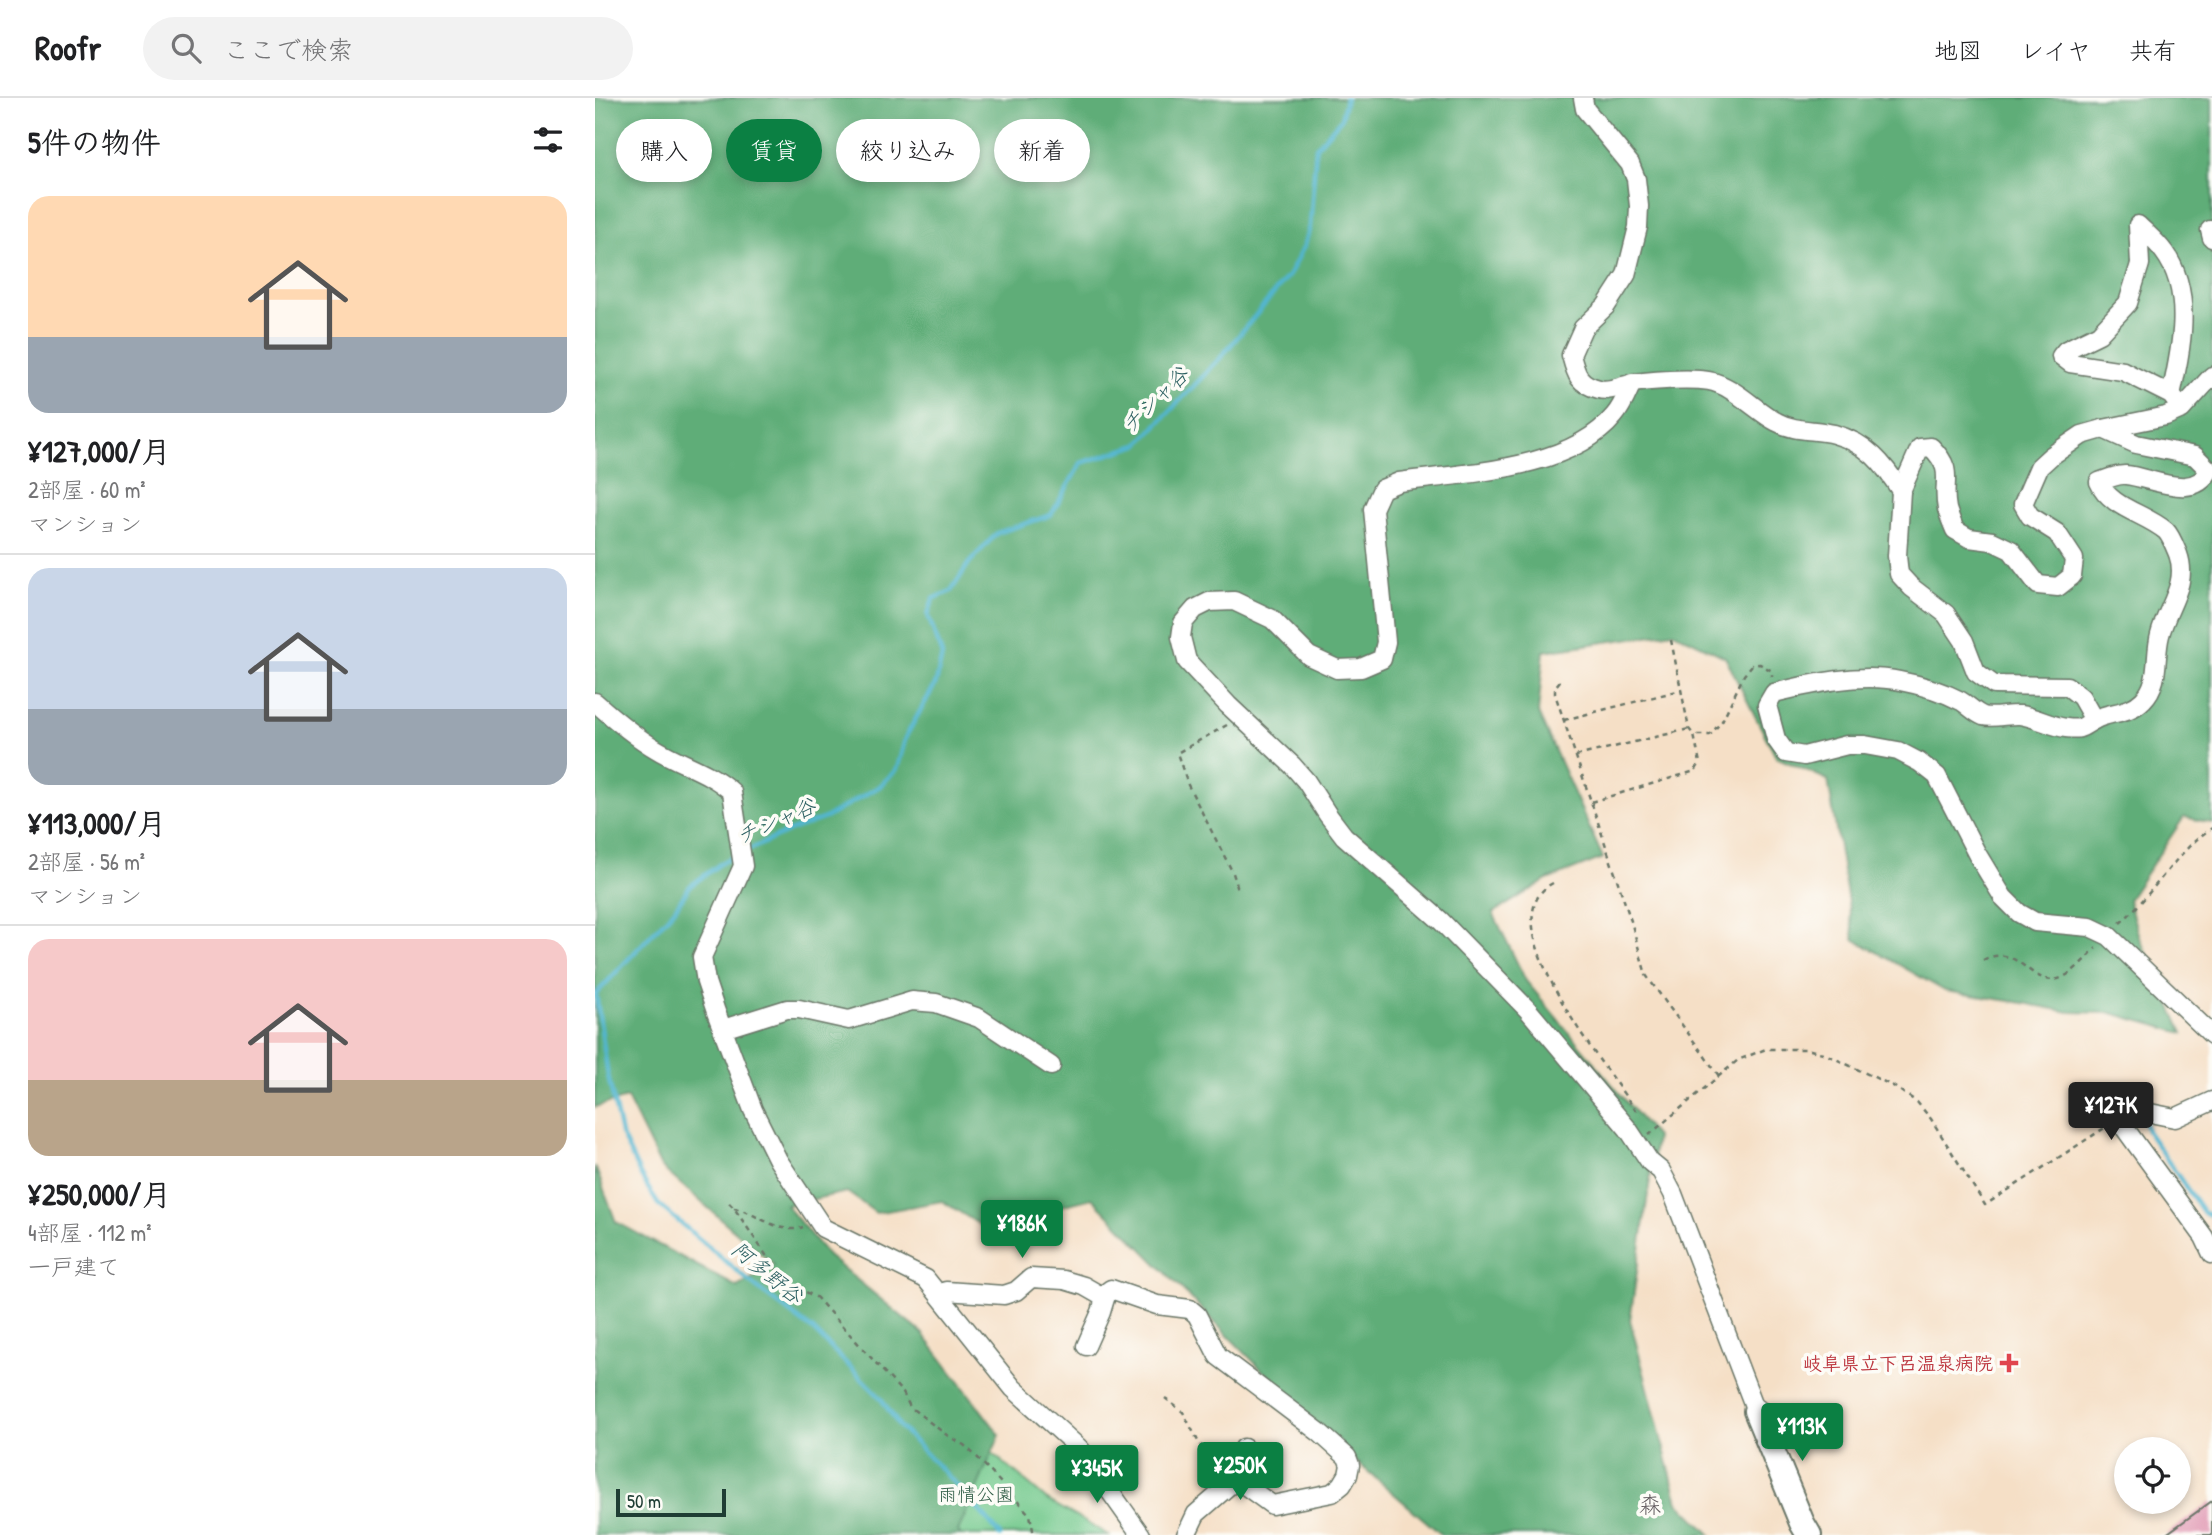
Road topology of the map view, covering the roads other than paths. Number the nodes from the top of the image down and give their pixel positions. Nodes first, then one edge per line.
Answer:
1 (1583, 98) edge
2 (2212, 376) edge
3 (1632, 383) junction
4 (2177, 402) junction
5 (2103, 429) junction
6 (1901, 491) junction
7 (595, 702) edge
8 (2094, 720) junction
9 (723, 1029) junction
10 (2212, 1034) edge
11 (1051, 1066) dead end
12 (2212, 1101) edge
13 (2212, 1254) edge
14 (939, 1294) junction
15 (1105, 1298) junction
16 (1086, 1346) dead end
17 (1756, 1411) joint
18 (1244, 1448) dead end
19 (1234, 1479) junction
20 (1141, 1535) edge
21 (1186, 1535) edge
22 (1809, 1535) edge

1 - 3 street
2 - 4 street
3 - 6 street
3 - 17 street
4 - 4 street
4 - 5 street
5 - 6 street
5 - 8 street
6 - 8 street
7 - 9 street
8 - 10 street
9 - 11 street
9 - 14 street
12 - 13 street
14 - 15 street
14 - 20 street
15 - 16 street
15 - 19 street
17 - 22 street
18 - 19 street
19 - 21 street

